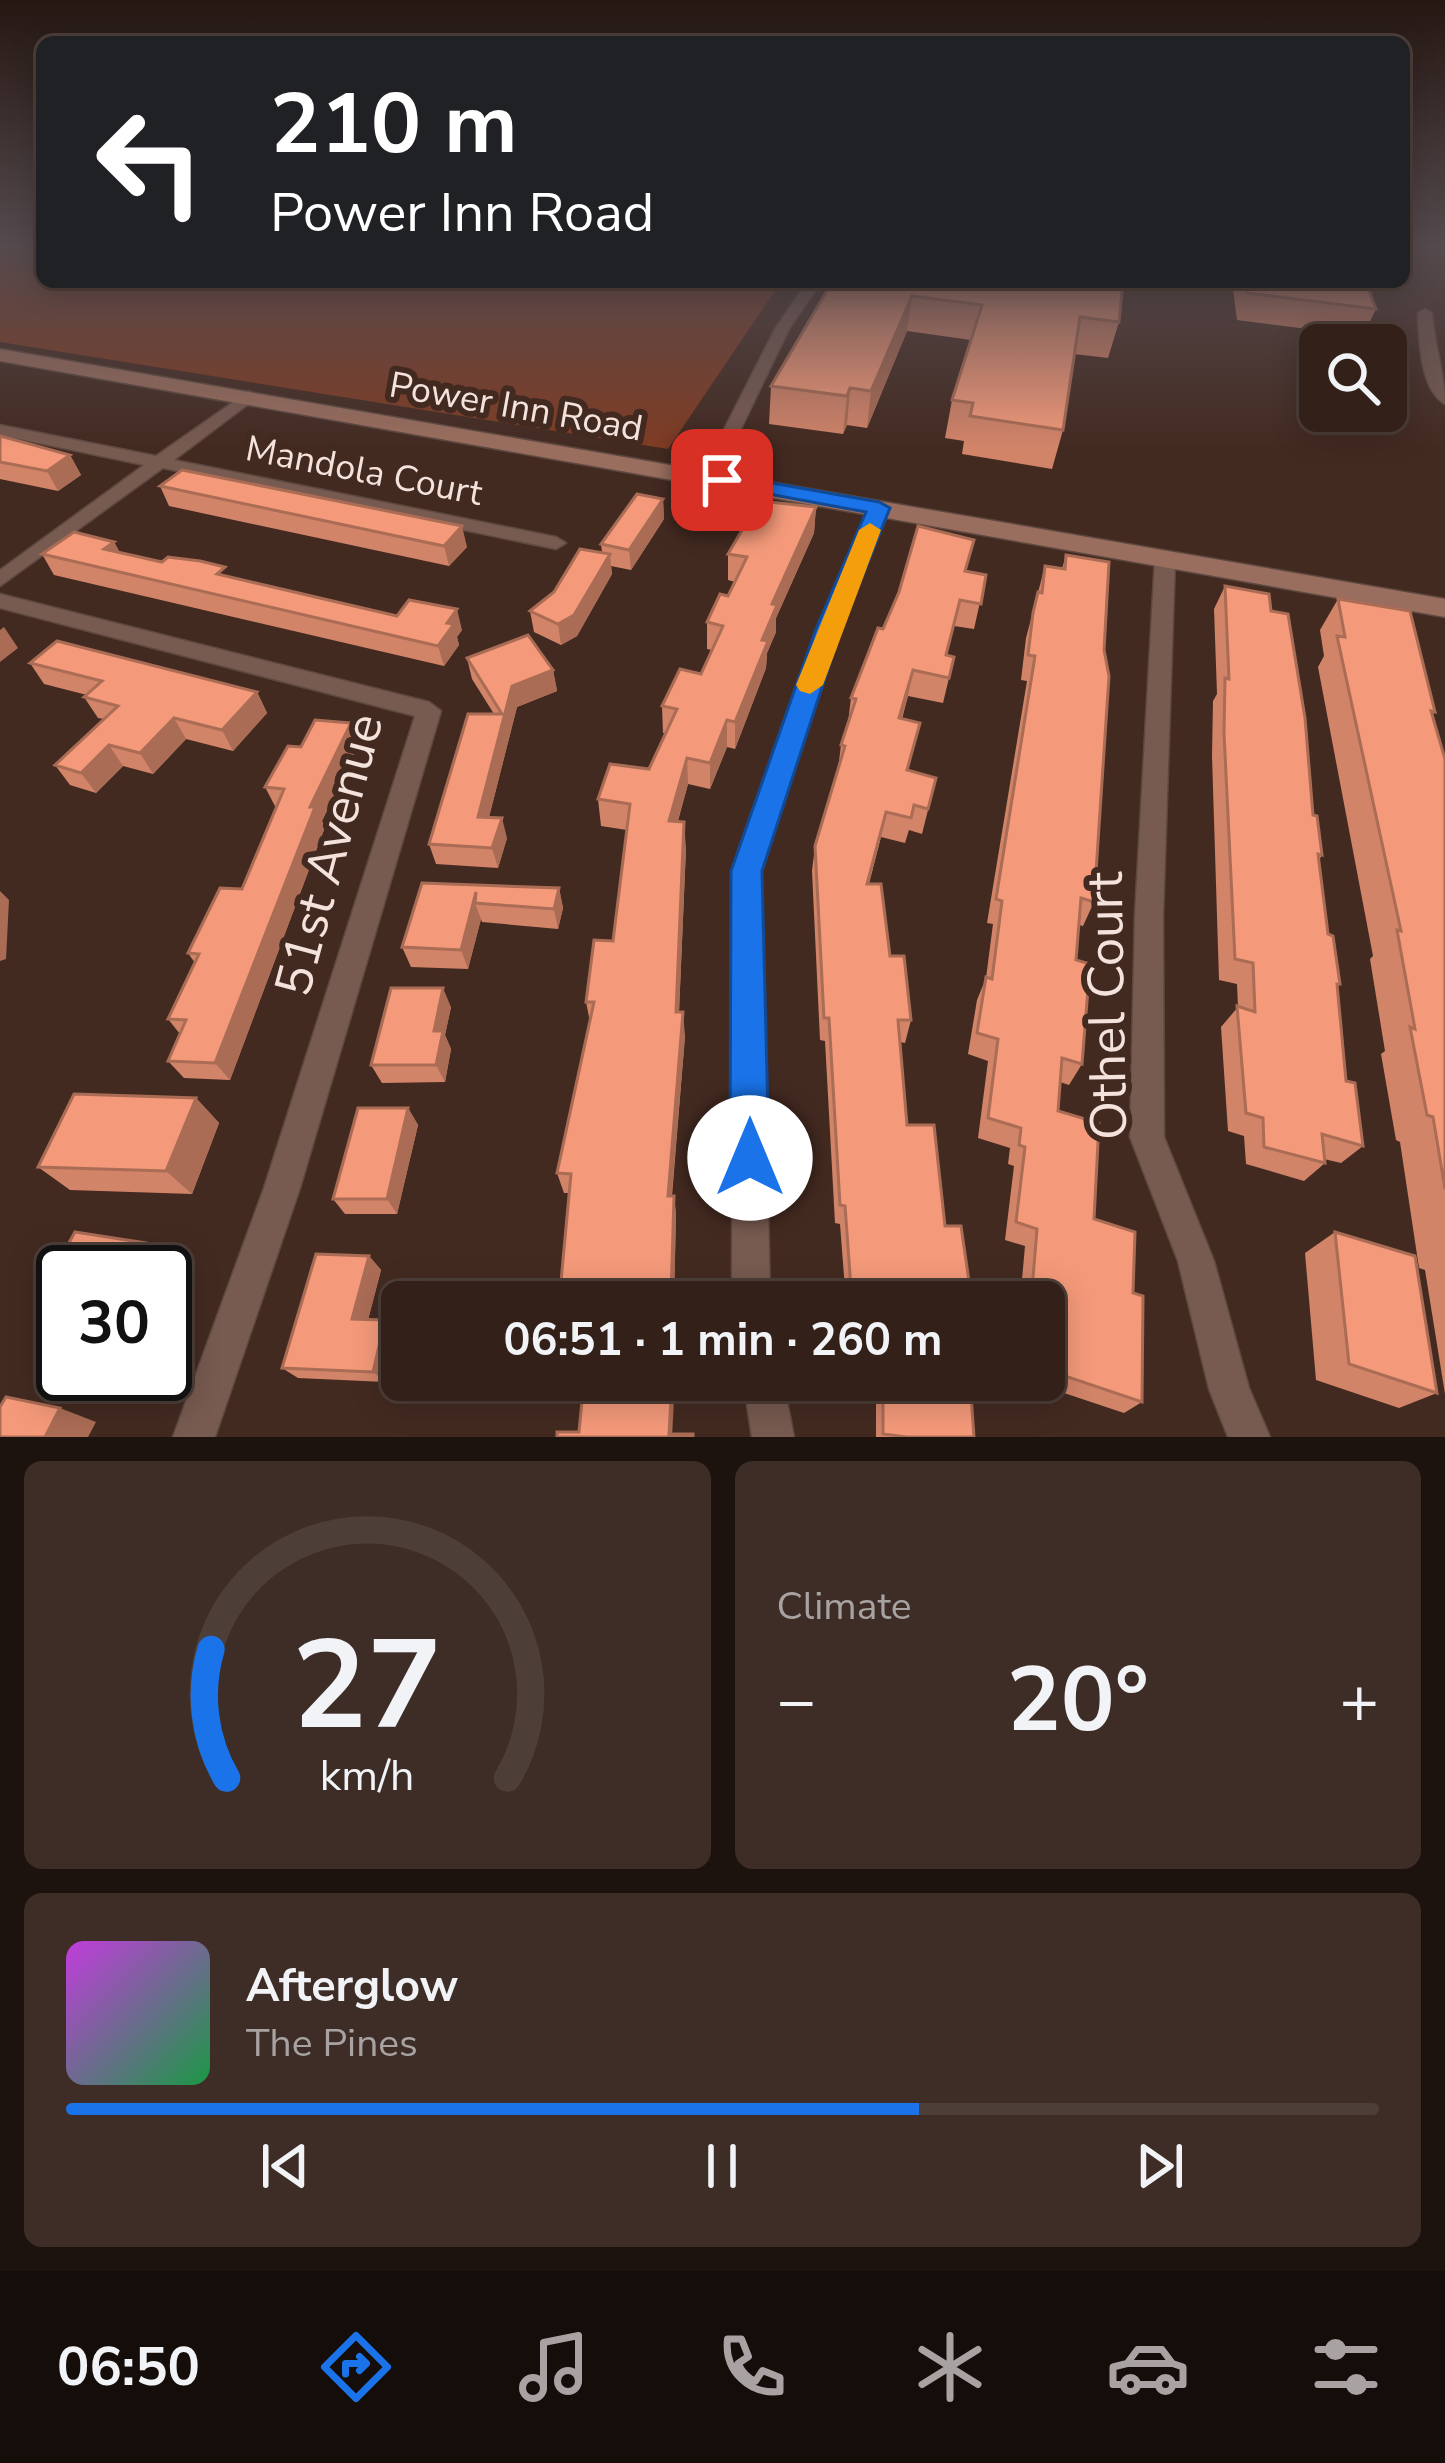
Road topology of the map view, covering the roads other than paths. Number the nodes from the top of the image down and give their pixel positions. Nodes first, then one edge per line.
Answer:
1 (792, 314) edge
2 (1425, 314) edge
3 (0, 355) edge
4 (249, 396) junction
5 (1445, 399) edge
6 (0, 430) edge
7 (158, 464) junction
8 (682, 473) junction
9 (879, 508) junction
10 (556, 544) dead end
11 (1165, 559) junction
12 (0, 580) edge
13 (0, 601) edge
14 (1444, 610) edge
15 (752, 1281) edge
16 (767, 1401) edge
17 (194, 1437) edge
18 (773, 1437) edge
19 (1249, 1437) edge

1 - 8 street
2 - 5 street
3 - 4 main road, Power Inn Road
4 - 7 street
4 - 8 main road, Power Inn Road
6 - 7 street, Mandola Court
7 - 10 street, Mandola Court
7 - 12 street
8 - 9 main road, Power Inn Road
9 - 11 main road, Power Inn Road
9 - 15 street
11 - 14 main road, Power Inn Road
11 - 19 street, Othel Court
13 - 17 street, 51st Avenue
16 - 18 street

